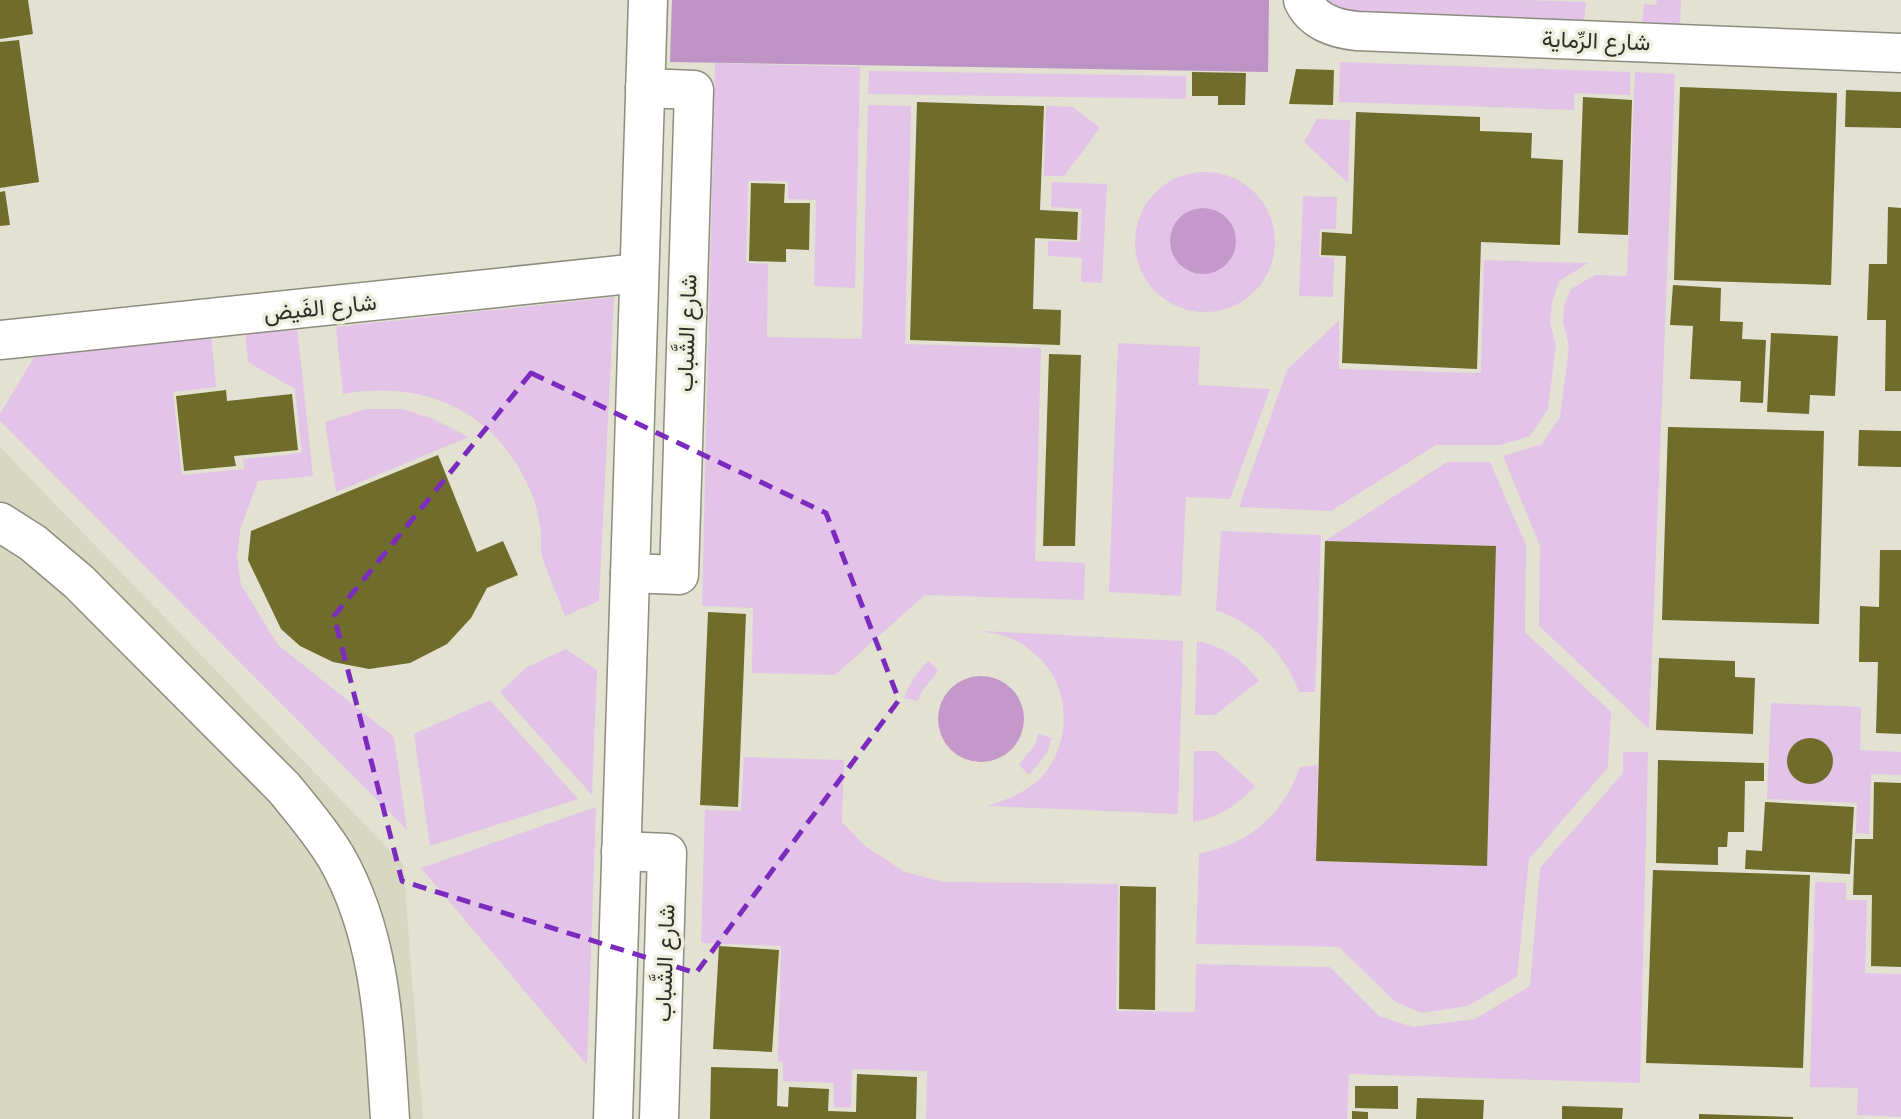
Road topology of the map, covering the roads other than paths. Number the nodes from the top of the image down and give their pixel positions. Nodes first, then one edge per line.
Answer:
1 (648, 0) edge
2 (1303, 0) edge
3 (1901, 53) edge
4 (645, 88) junction
5 (639, 273) junction
6 (0, 340) edge
7 (0, 522) edge
8 (630, 573) junction
9 (621, 851) junction
10 (390, 1119) edge
11 (612, 1119) edge
12 (659, 1119) edge

1 - 4 street, شارع الشَّباب
2 - 3 street, شارع الرِّماية
4 - 5 street, شارع الشَّباب
4 - 8 street, شارع الشَّباب
5 - 6 street, شارع الفَيض
5 - 8 street, شارع الشَّباب
7 - 10 street
8 - 9 street, شارع الشَّباب
9 - 11 street, شارع الشَّباب
9 - 12 street, شارع الشَّباب

